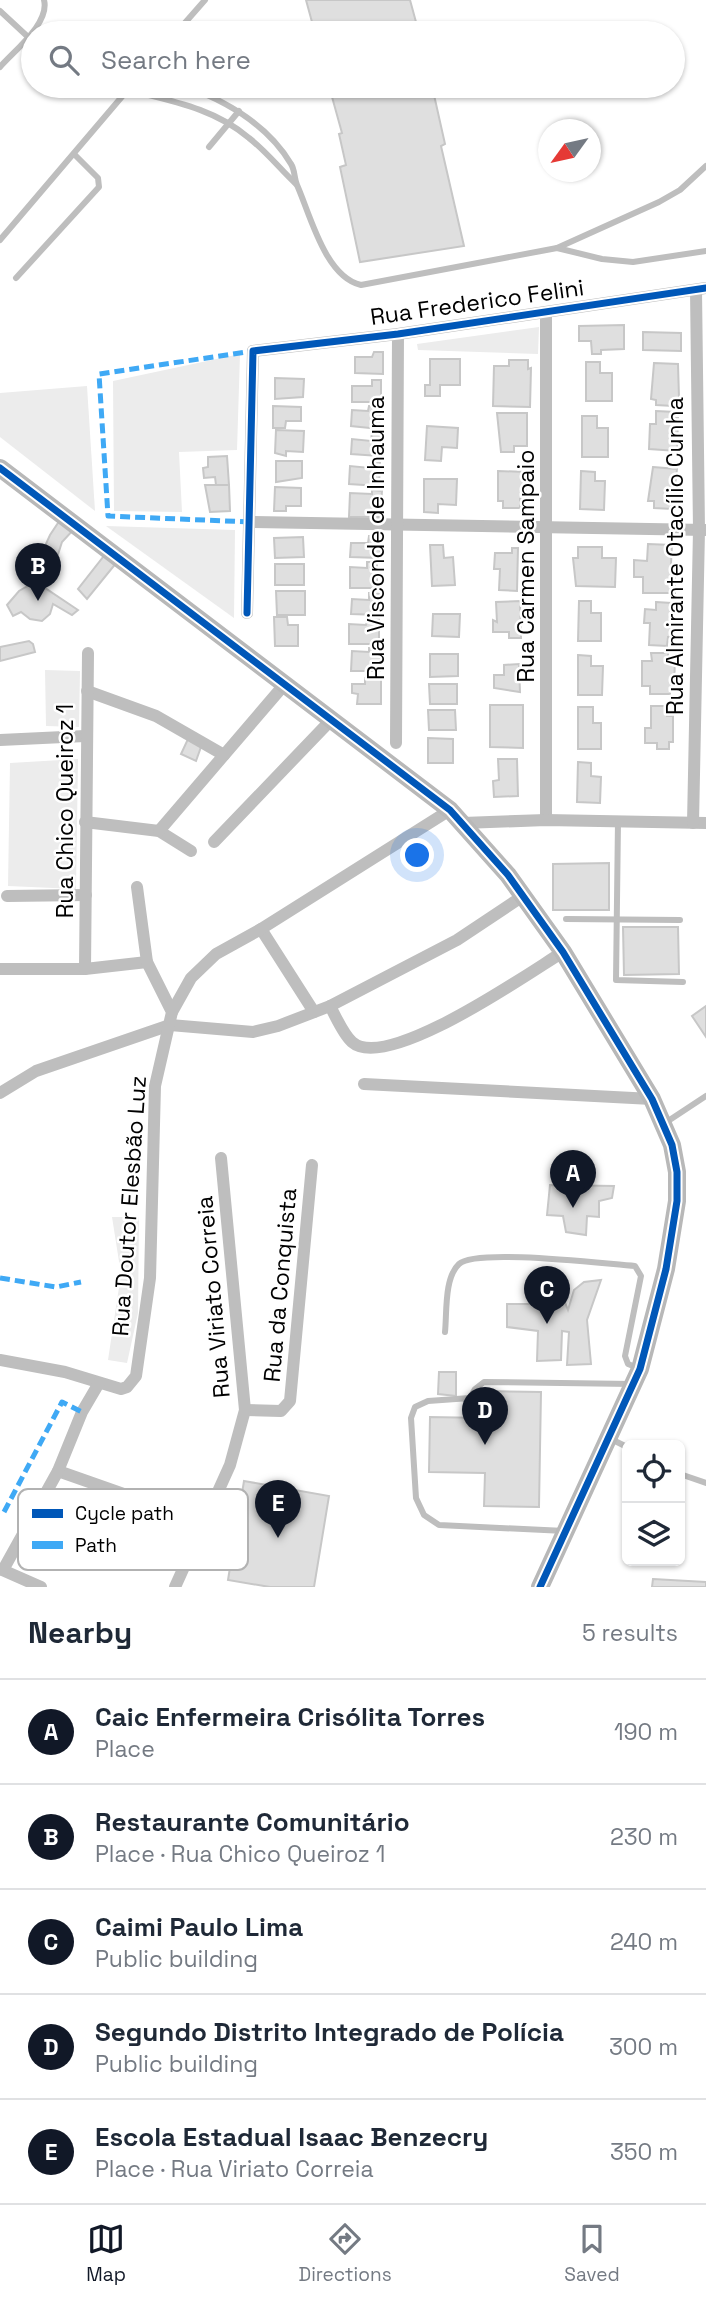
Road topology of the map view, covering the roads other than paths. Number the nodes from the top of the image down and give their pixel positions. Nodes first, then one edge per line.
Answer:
1 (44, 0) edge
2 (205, 0) edge
3 (0, 11) edge
4 (40, 21) edge
5 (187, 21) edge
6 (21, 30) edge
7 (21, 43) edge
8 (0, 67) edge
9 (122, 98) edge
10 (164, 98) edge
11 (211, 98) edge
12 (239, 111) junction
13 (229, 123) junction
14 (209, 147) dead end
15 (74, 154) junction
16 (706, 166) edge
17 (298, 185) junction
18 (0, 240) edge
19 (557, 248) junction
20 (706, 251) edge
21 (16, 278) dead end
22 (701, 289) edge
23 (547, 312) junction
24 (398, 334) junction
25 (0, 467) edge
26 (250, 523) junction
27 (396, 525) junction
28 (547, 527) junction
29 (703, 530) edge
30 (247, 613) dead end
31 (88, 653) dead end
32 (284, 685) junction
33 (87, 691) junction
34 (332, 719) junction
35 (85, 736) junction
36 (0, 740) edge
37 (396, 743) dead end
38 (224, 755) junction
39 (456, 816) junction
40 (545, 820) junction
41 (618, 821) junction
42 (85, 822) junction
43 (699, 823) edge
44 (159, 831) junction
45 (214, 842) dead end
46 (191, 851) dead end
47 (137, 887) dead end
48 (86, 895) junction
49 (8, 896) dead end
50 (523, 896) junction
51 (566, 919) dead end
52 (615, 920) junction
53 (680, 920) dead end
54 (261, 929) junction
55 (563, 952) junction
56 (147, 962) junction
57 (85, 968) junction
58 (0, 969) edge
59 (683, 982) dead end
60 (330, 1006) junction
61 (314, 1012) junction
62 (171, 1018) junction
63 (364, 1084) dead end
64 (0, 1093) edge
65 (706, 1096) edge
66 (652, 1099) junction
67 (665, 1123) junction
68 (221, 1158) dead end
69 (312, 1165) dead end
70 (445, 1332) dead end
71 (0, 1360) edge
72 (637, 1377) junction
73 (99, 1382) junction
74 (245, 1410) junction
75 (609, 1438) junction
76 (622, 1444) edge
77 (58, 1471) junction
78 (685, 1476) edge
79 (706, 1483) edge
80 (48, 1489) edge
81 (109, 1489) edge
82 (220, 1489) edge
83 (567, 1531) junction
84 (18, 1540) edge
85 (1, 1570) edge
86 (183, 1570) edge
87 (41, 1587) edge
88 (175, 1587) edge
89 (540, 1587) edge

1 - 4 lane
2 - 5 lane
3 - 6 lane
7 - 8 lane
9 - 15 lane
10 - 13 lane
11 - 12 lane
12 - 13 lane
12 - 17 lane
13 - 14 lane
13 - 17 lane
15 - 18 lane
15 - 21 lane
16 - 19 lane
17 - 19 lane
19 - 20 lane
22 - 23 street, Rua Frederico Felini
22 - 29 street, Rua Almirante Otacílio Cunha
23 - 24 street, Rua Frederico Felini
23 - 28 street, Rua Carmen Sampaio
24 - 26 street, Rua Frederico Felini
24 - 27 street, Rua Visconde de Inhauma
25 - 32 street
26 - 27 street
26 - 30 street
27 - 28 street
27 - 37 street, Rua Visconde de Inhauma
28 - 29 street
28 - 40 street, Rua Carmen Sampaio
29 - 43 street, Rua Almirante Otacílio Cunha
31 - 33 street, Rua Chico Queiroz 1
32 - 34 street
32 - 38 street
33 - 35 street, Rua Chico Queiroz 1
33 - 38 street
34 - 39 street
34 - 45 street
35 - 36 street
35 - 42 street, Rua Chico Queiroz 1
38 - 44 street
39 - 40 street
39 - 50 street
39 - 54 street, Rua Doutor Elesbão Luz
40 - 41 street
41 - 43 street
41 - 52 lane
42 - 44 street
42 - 48 street, Rua Chico Queiroz 1
44 - 46 street
47 - 56 street
48 - 49 street
48 - 57 street, Rua Chico Queiroz 1
50 - 55 street
50 - 60 street
51 - 52 lane
52 - 53 lane
52 - 59 lane
54 - 61 street
54 - 62 street, Rua Doutor Elesbão Luz
55 - 60 street
55 - 66 street
56 - 57 street
56 - 62 street
57 - 58 street
60 - 61 street
61 - 62 street
62 - 64 street
62 - 73 street, Rua Doutor Elesbão Luz
63 - 66 street
65 - 67 lane
66 - 67 street
67 - 72 street
68 - 74 street, Rua Viriato Correia
69 - 74 street, Rua da Conquista
70 - 72 lane
71 - 73 street
72 - 75 street
72 - 83 lane
73 - 77 street
74 - 82 street, Rua Viriato Correia
75 - 76 lane
75 - 83 street
77 - 80 street
77 - 81 street
78 - 79 lane
83 - 89 street
84 - 85 street
85 - 87 street
86 - 88 street, Rua Viriato Correia

